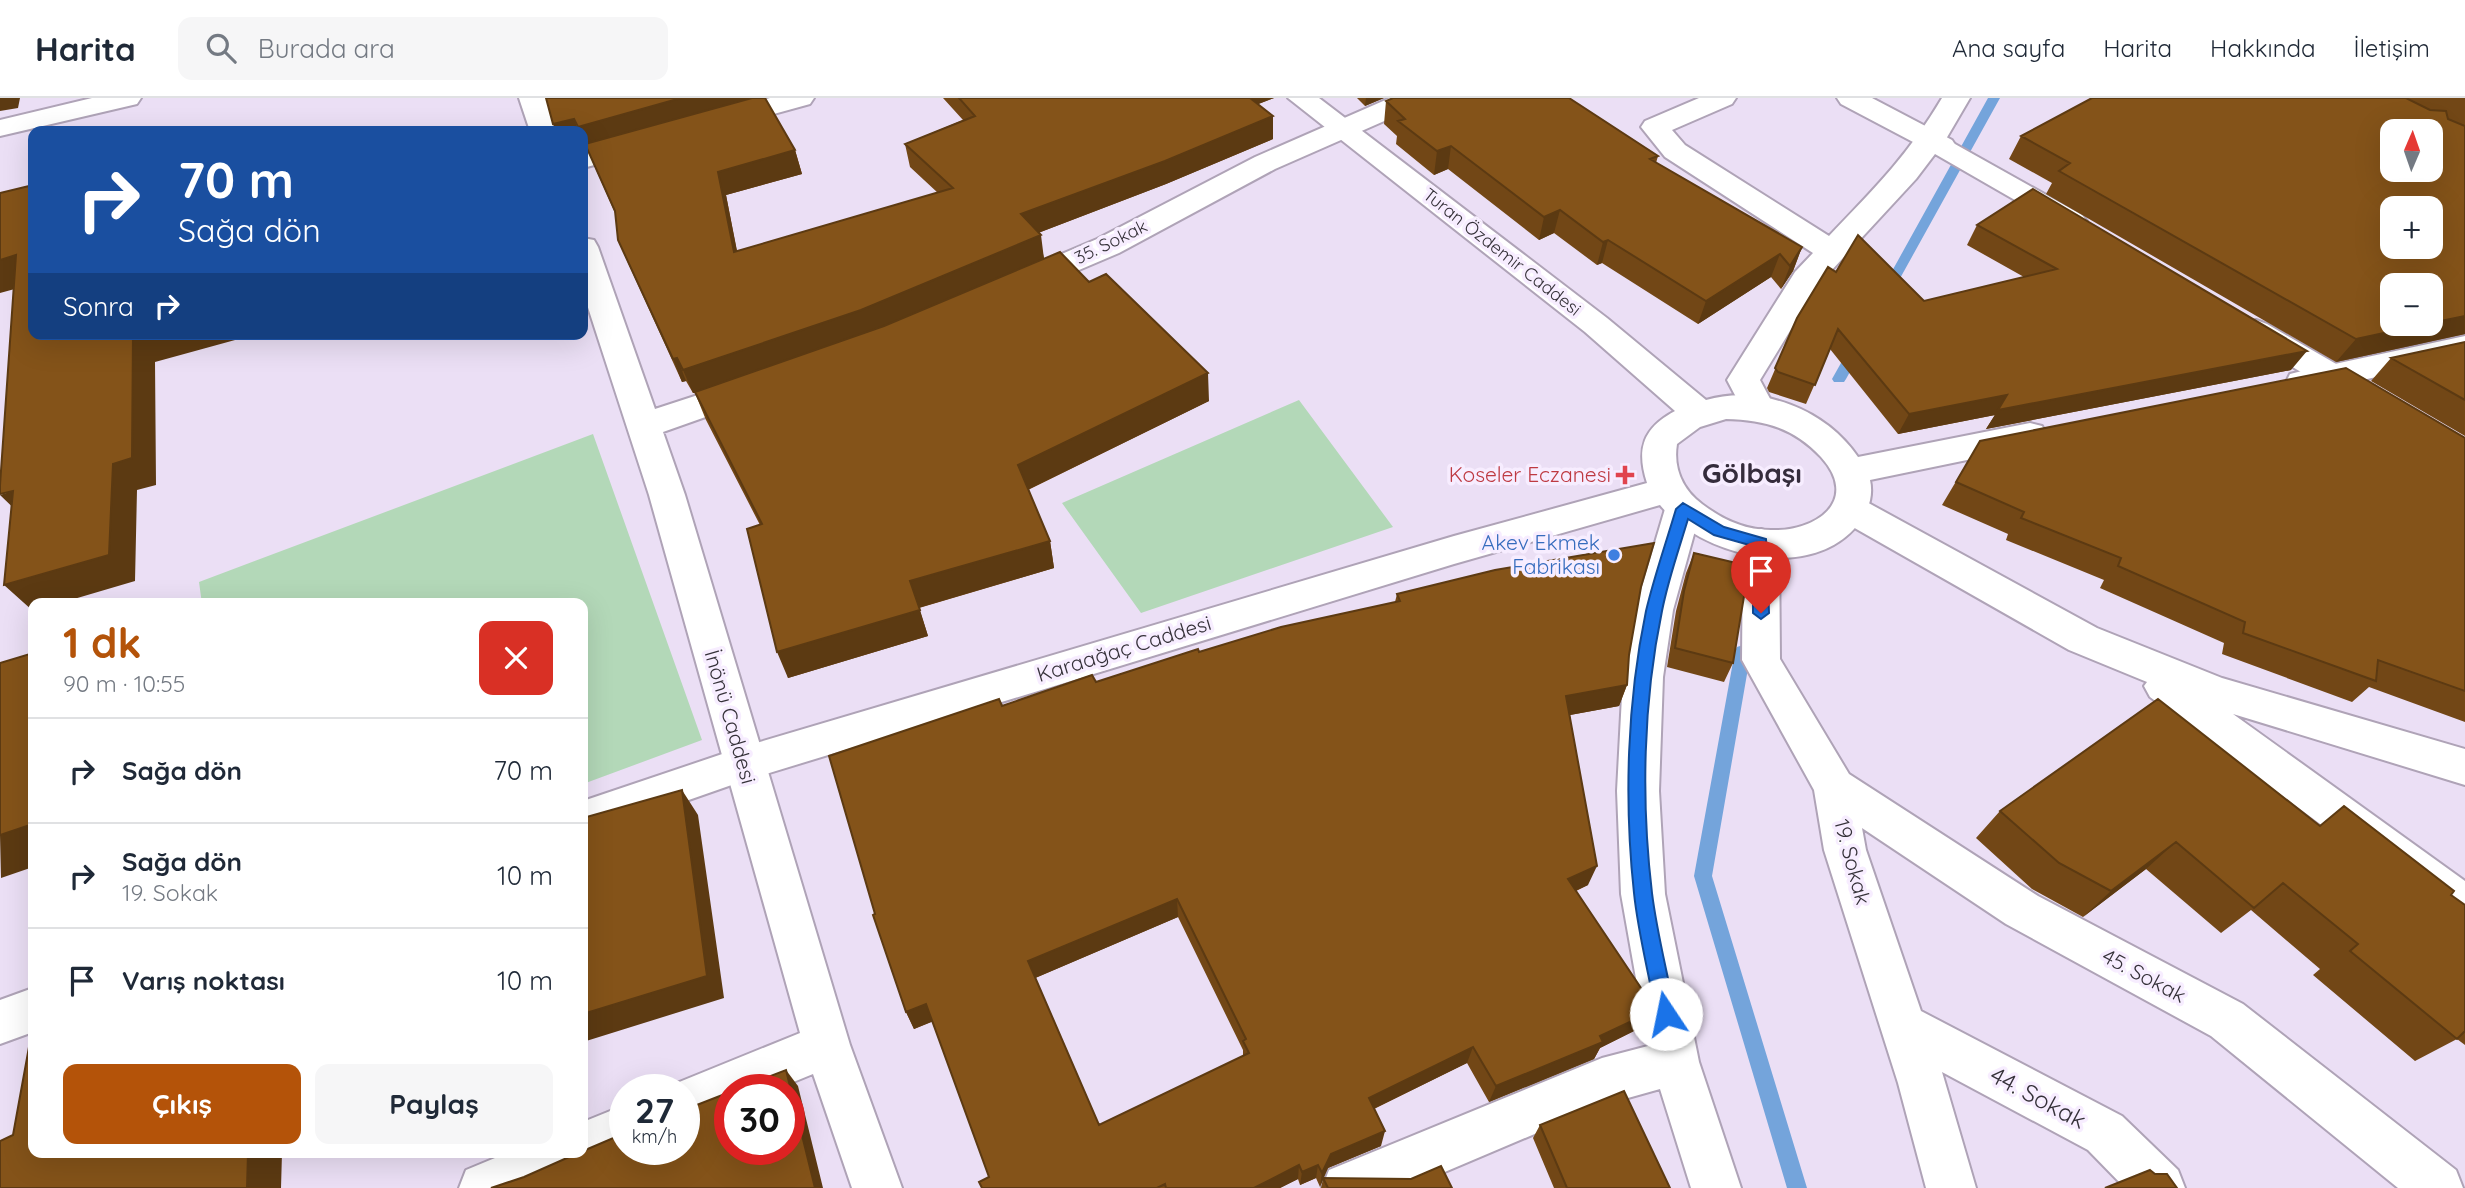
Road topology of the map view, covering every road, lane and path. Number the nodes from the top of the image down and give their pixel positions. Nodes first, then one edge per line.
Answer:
1 (127, 98) edge
2 (533, 98) edge
3 (800, 98) edge
4 (1302, 98) edge
5 (1413, 98) edge
6 (1722, 98) edge
7 (1851, 98) edge
8 (1956, 98) edge
9 (542, 126) edge
10 (0, 128) edge
11 (1343, 128) junction
12 (1936, 143) junction
13 (588, 159) edge
14 (2093, 234) edge
15 (1833, 252) junction
16 (588, 262) edge
17 (994, 295) edge
18 (2237, 319) edge
19 (2465, 347) edge
20 (2333, 376) junction
21 (774, 381) edge
22 (2278, 387) edge
23 (1758, 408) junction
24 (1698, 412) junction
25 (2393, 412) edge
26 (643, 426) junction
27 (2062, 429) edge
28 (1850, 471) junction
29 (1675, 499) junction
30 (1850, 509) junction
31 (1760, 543) junction
32 (2117, 652) junction
33 (743, 764) junction
34 (2465, 766) edge
35 (1834, 786) junction
36 (588, 817) edge
37 (2465, 906) edge
38 (28, 1012) edge
39 (0, 1022) edge
40 (1903, 1026) junction
41 (827, 1045) junction
42 (1675, 1062) junction
43 (700, 1097) edge
44 (609, 1136) edge
45 (588, 1145) edge
46 (555, 1158) edge
47 (484, 1188) edge
48 (877, 1188) edge
49 (1347, 1188) edge
50 (1716, 1188) edge
51 (1951, 1188) edge
52 (2160, 1188) edge
53 (2438, 1188) edge

1 - 10 street
2 - 9 street
3 - 13 street
4 - 11 street, Turan Özdemir Caddesi
5 - 11 street, 35. Sokak
6 - 15 street
7 - 12 street
8 - 12 street
11 - 17 street, 35. Sokak
11 - 24 street, Turan Özdemir Caddesi
12 - 14 street
12 - 15 street
15 - 23 street
16 - 26 street, İnönü Caddesi
18 - 20 street
19 - 20 street
20 - 22 street
20 - 25 street
21 - 26 street
23 - 24 street
23 - 28 street
24 - 29 street
26 - 33 street, İnönü Caddesi
27 - 28 street
28 - 30 street
29 - 31 street
29 - 33 street, Karaağaç Caddesi
29 - 42 street
30 - 31 street
30 - 32 street
31 - 35 street, 19. Sokak
32 - 34 street
32 - 37 street
33 - 36 street, Karaağaç Caddesi
33 - 41 street, İnönü Caddesi
35 - 40 street, 19. Sokak
35 - 53 street, 45. Sokak
38 - 39 street
40 - 51 street, 19. Sokak
40 - 52 street, 44. Sokak
41 - 43 street
41 - 48 street, İnönü Caddesi
42 - 49 street
42 - 50 street
44 - 45 street
46 - 47 street

